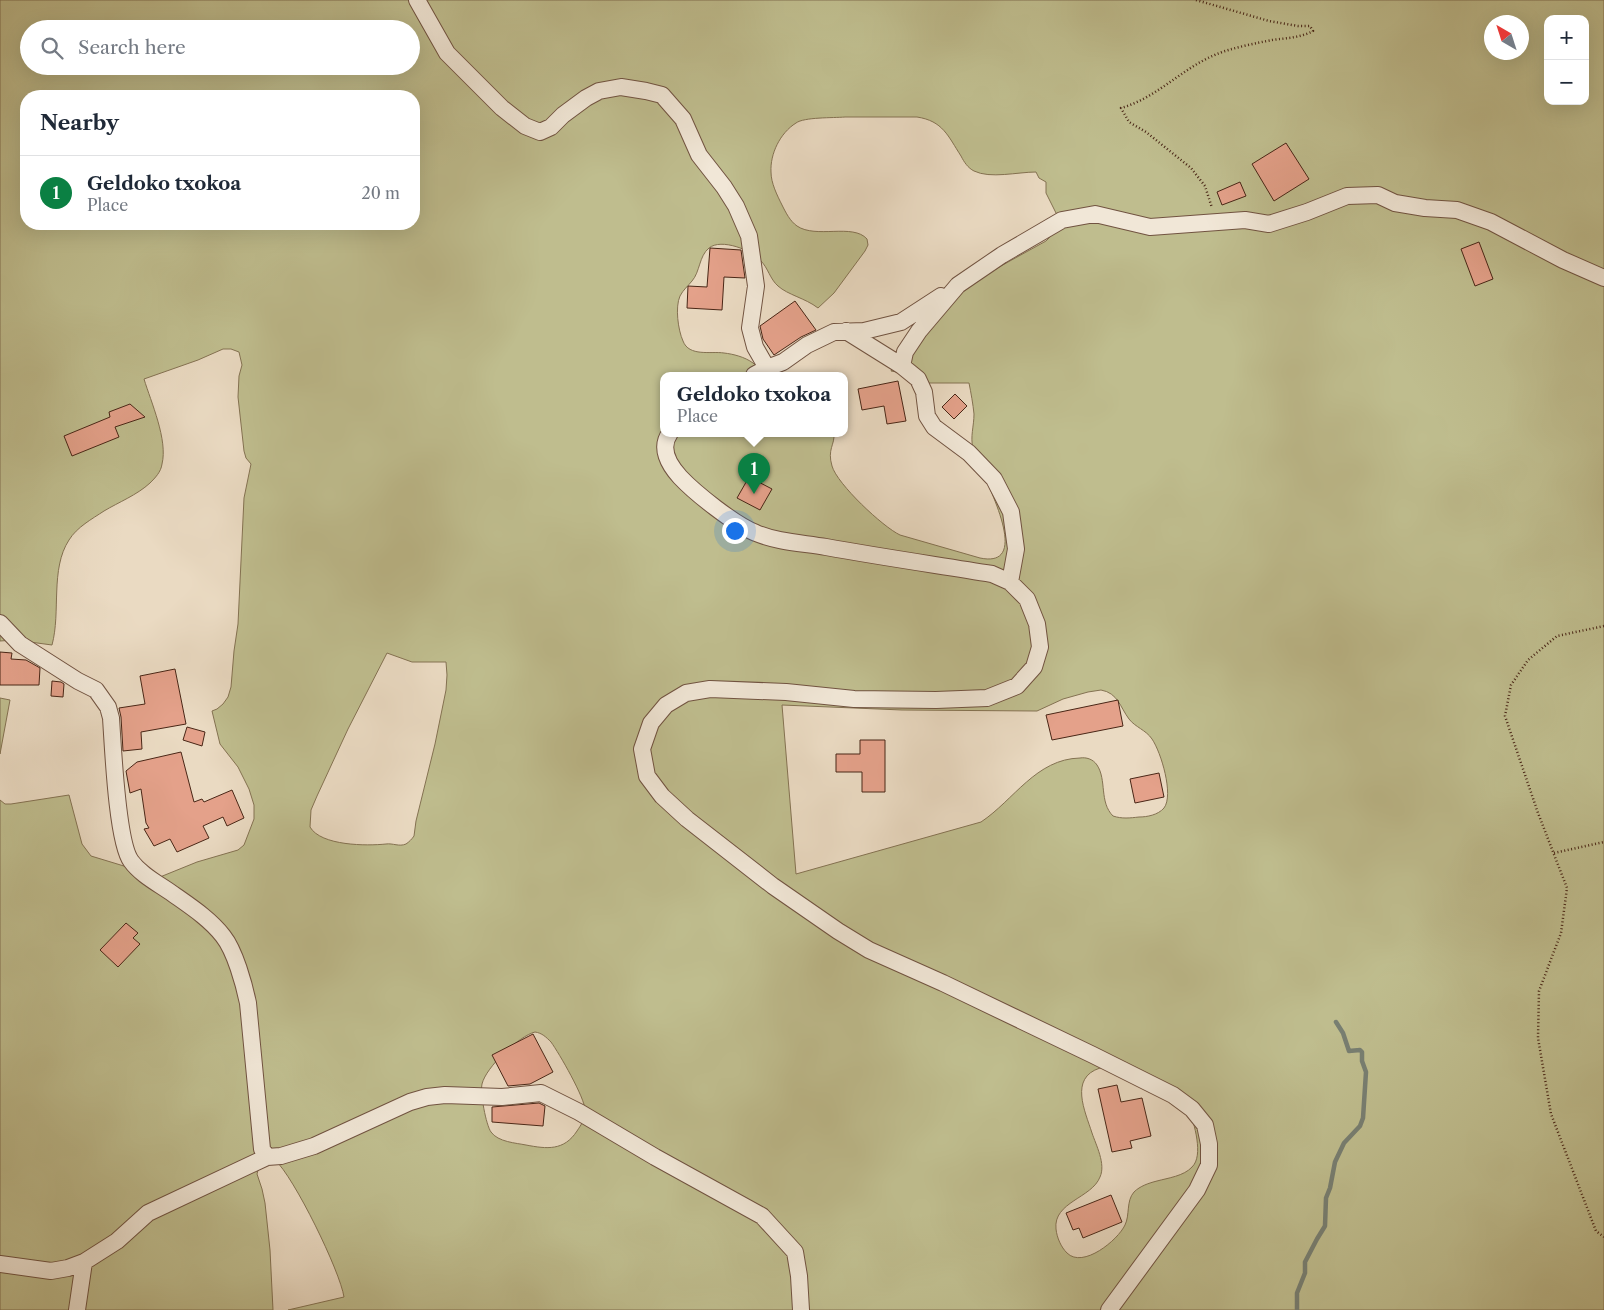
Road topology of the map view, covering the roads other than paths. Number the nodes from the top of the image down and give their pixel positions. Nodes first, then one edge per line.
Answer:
1 (417, 0) edge
2 (1604, 278) edge
3 (958, 285) junction
4 (846, 332) junction
5 (902, 366) junction
6 (761, 372) edge
7 (667, 437) edge
8 (1010, 582) junction
9 (0, 623) edge
10 (267, 1157) junction
11 (84, 1262) junction
12 (0, 1264) edge
13 (77, 1310) edge
14 (801, 1310) edge
15 (1109, 1310) edge

1 - 6 street
2 - 3 street
3 - 4 street
3 - 5 street
4 - 5 street
4 - 6 street
5 - 8 street
7 - 8 street
8 - 15 street
9 - 10 street
10 - 11 street
10 - 14 street
11 - 12 street
11 - 13 street

